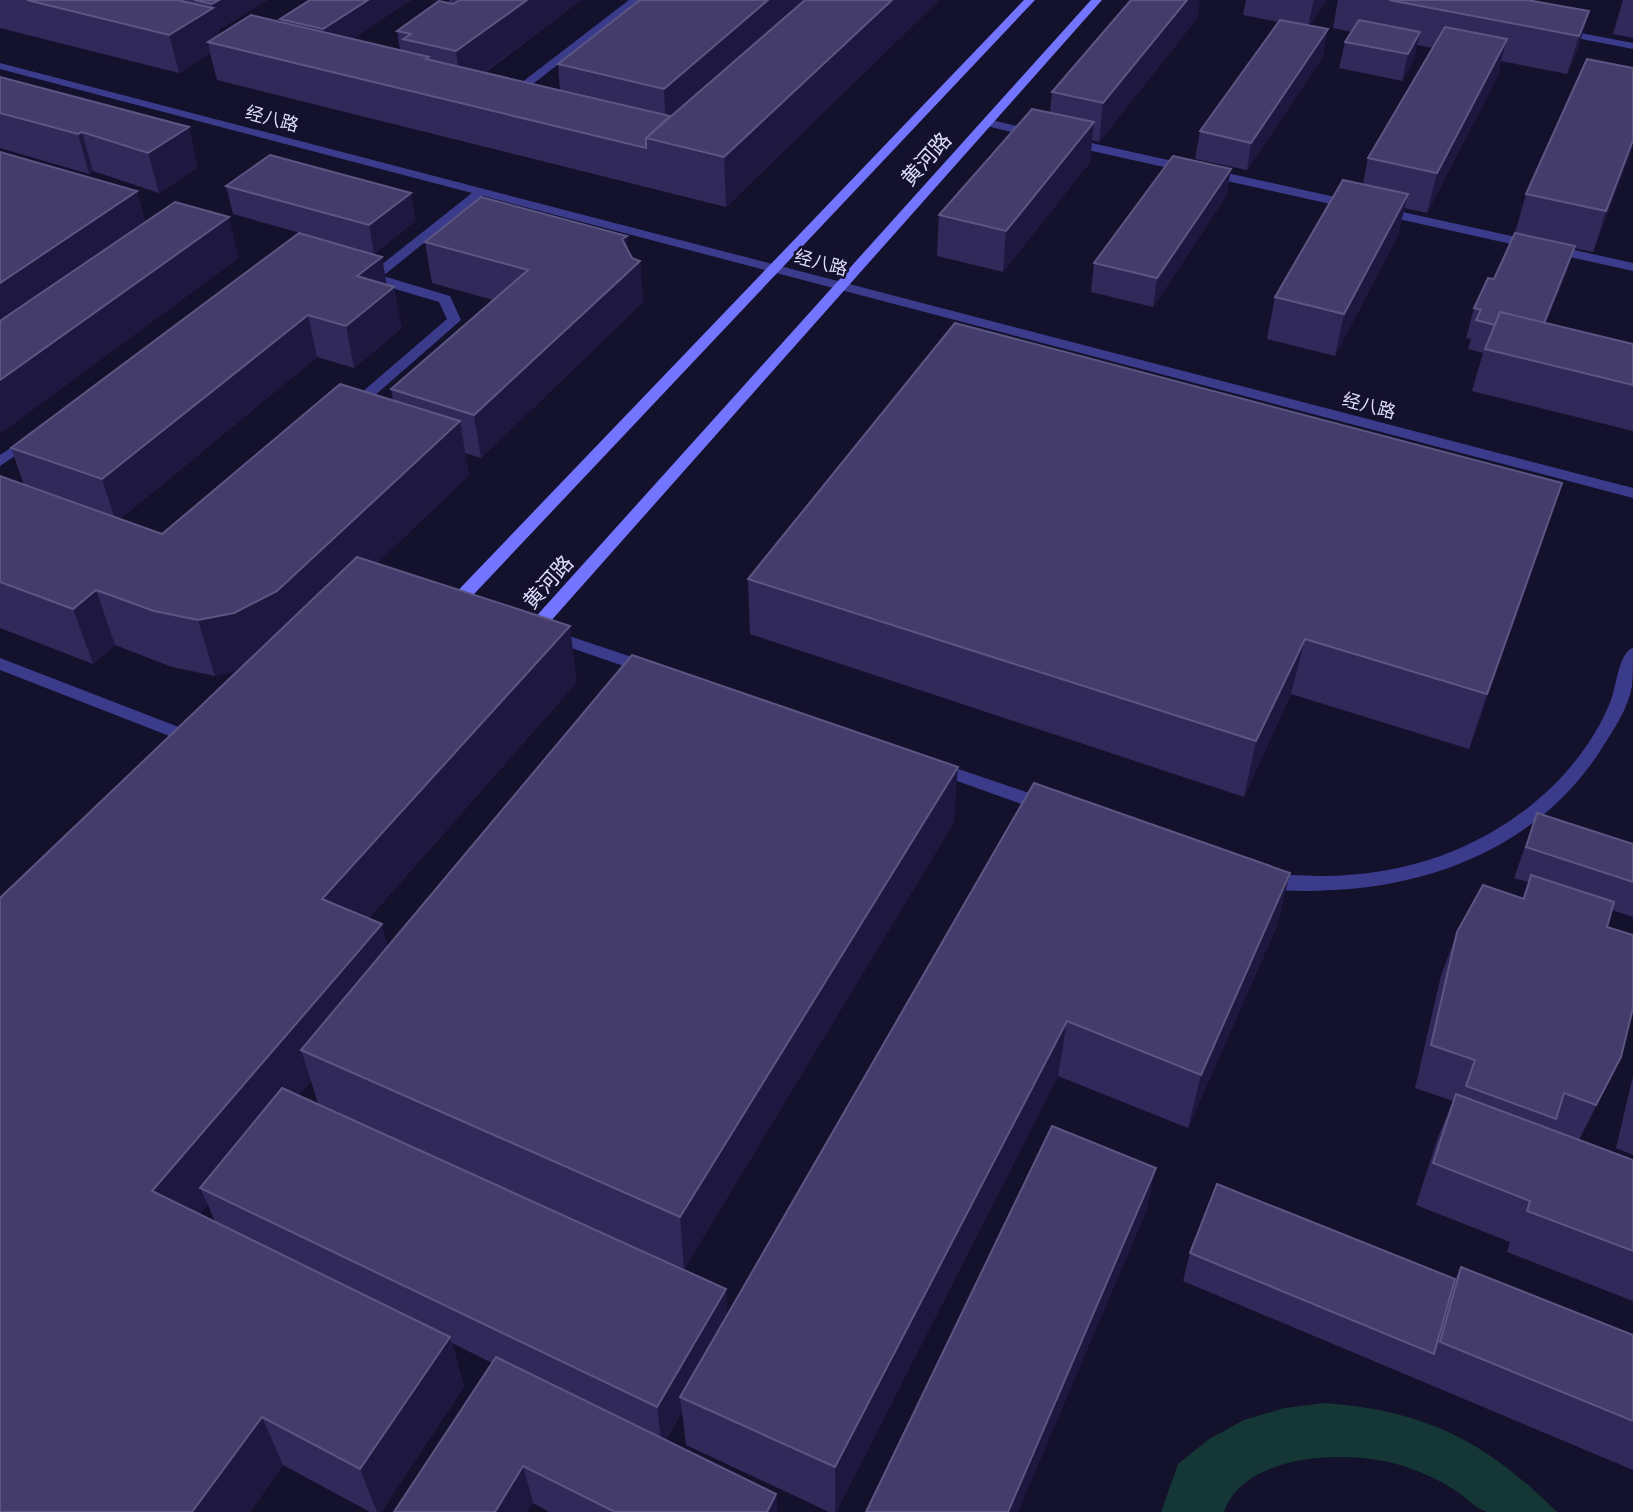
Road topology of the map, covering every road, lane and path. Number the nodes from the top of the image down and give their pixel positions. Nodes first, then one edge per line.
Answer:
1 (636, 0) edge
2 (1030, 0) edge
3 (1097, 0) edge
4 (1542, 28) edge
5 (1633, 46) edge
6 (0, 66) edge
7 (525, 85) edge
8 (987, 123) junction
9 (481, 192) junction
10 (1633, 267) edge
11 (774, 268) junction
12 (348, 271) edge
13 (373, 278) junction
14 (841, 286) junction
15 (339, 419) edge
16 (45, 429) edge
17 (0, 462) edge
18 (1633, 493) edge
19 (441, 618) edge
20 (534, 629) junction
21 (516, 649) edge
22 (1633, 654) edge
23 (0, 664) edge
24 (666, 674) edge
25 (214, 747) edge
26 (915, 760) edge
27 (1060, 810) edge
28 (1244, 873) edge

1 - 7 street
2 - 11 main road, 黄河路
3 - 8 main road, 黄河路
4 - 5 street
6 - 9 street, 经八路
8 - 10 street
8 - 14 main road, 黄河路
9 - 11 street, 经八路
9 - 13 street
11 - 14 street, 经八路
11 - 19 main road, 黄河路
12 - 13 street
13 - 15 street
14 - 18 street, 经八路
14 - 20 main road, 黄河路
16 - 17 street
20 - 21 main road, 黄河路
20 - 24 street
22 - 28 street
23 - 25 street
26 - 27 street

